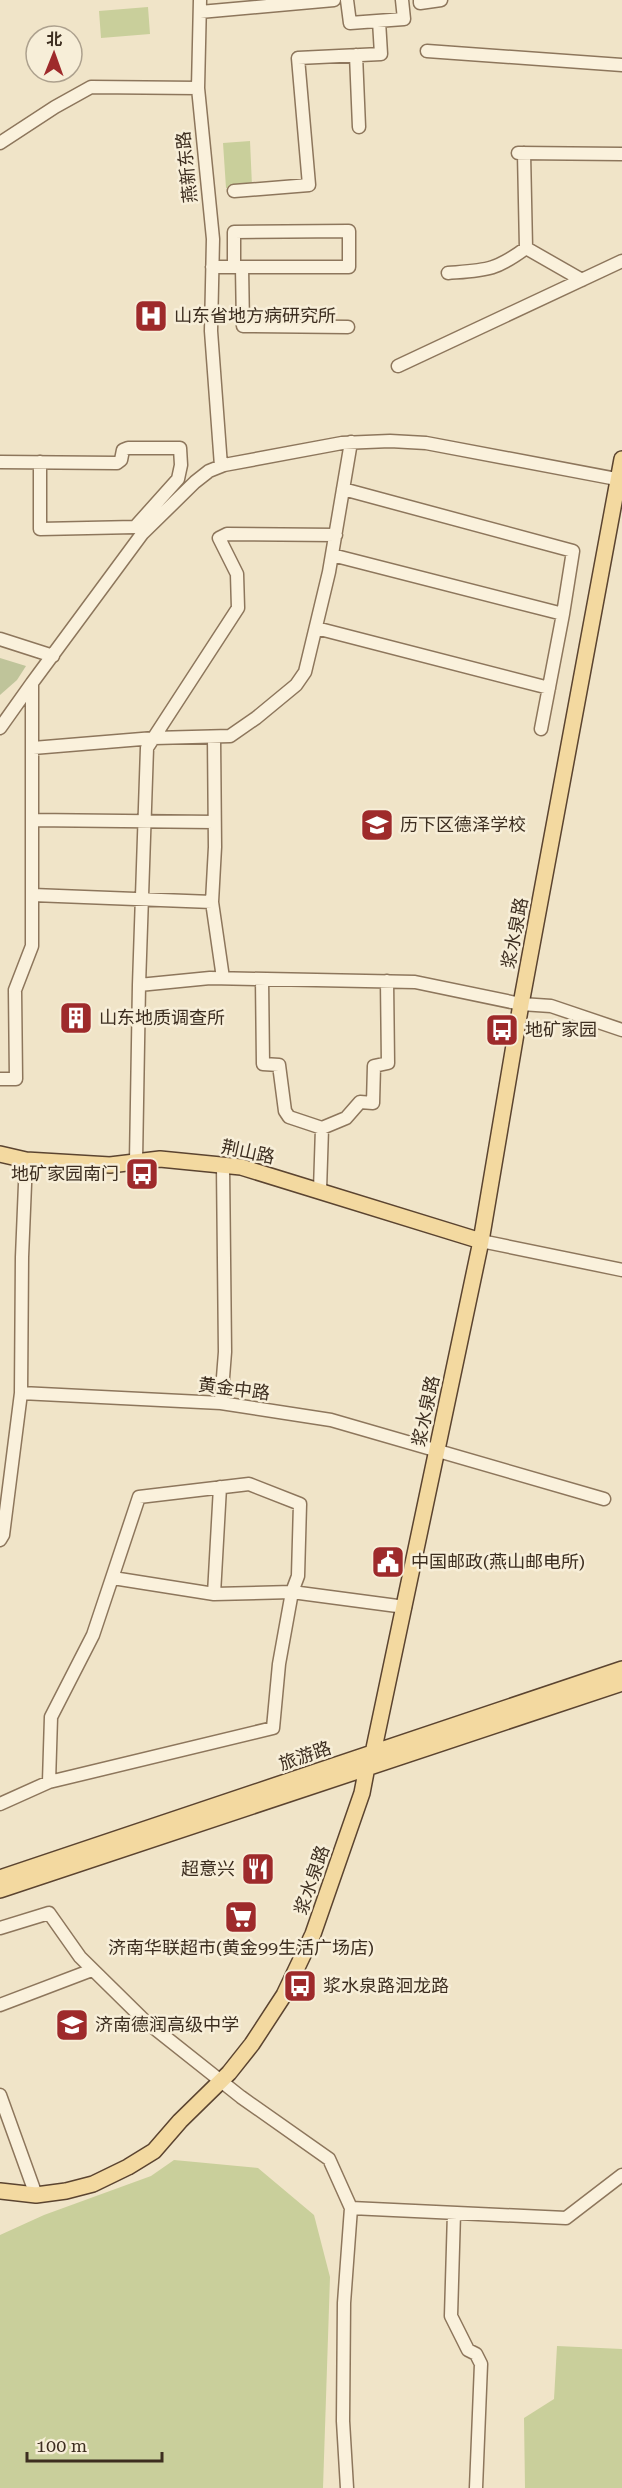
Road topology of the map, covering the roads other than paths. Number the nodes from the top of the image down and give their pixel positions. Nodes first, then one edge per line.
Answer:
1 (334, 0) edge
2 (347, 0) edge
3 (402, 0) edge
4 (420, 0) edge
5 (441, 0) edge
6 (200, 6) edge
7 (379, 21) junction
8 (427, 51) dead end
9 (356, 55) junction
10 (622, 65) edge
11 (198, 88) junction
12 (359, 127) dead end
13 (0, 143) edge
14 (622, 154) edge
15 (234, 191) dead end
16 (526, 248) junction
17 (622, 261) edge
18 (212, 267) junction
19 (238, 267) junction
20 (448, 273) dead end
21 (582, 280) junction
22 (348, 327) dead end
23 (398, 366) dead end
24 (351, 442) junction
25 (622, 459) edge
26 (0, 462) edge
27 (40, 462) junction
28 (221, 466) junction
29 (620, 480) edge
30 (343, 489) junction
31 (336, 535) junction
32 (332, 555) junction
33 (563, 614) junction
34 (316, 628) junction
35 (0, 639) edge
36 (53, 656) junction
37 (32, 683) junction
38 (549, 688) junction
39 (0, 728) edge
40 (541, 729) dead end
41 (214, 737) junction
42 (154, 738) junction
43 (33, 748) junction
44 (32, 820) junction
45 (214, 822) junction
46 (144, 823) junction
47 (33, 895) junction
48 (142, 900) junction
49 (212, 902) junction
50 (223, 978) junction
51 (262, 979) junction
52 (387, 981) junction
53 (139, 985) junction
54 (521, 1004) junction
55 (622, 1030) edge
56 (0, 1079) edge
57 (322, 1128) junction
58 (0, 1154) edge
59 (26, 1160) junction
60 (136, 1161) junction
61 (223, 1166) junction
62 (320, 1190) junction
63 (481, 1241) junction
64 (622, 1270) edge
65 (21, 1394) junction
66 (221, 1403) junction
67 (438, 1451) junction
68 (220, 1487) junction
69 (604, 1499) dead end
70 (0, 1540) edge
71 (113, 1578) junction
72 (292, 1592) junction
73 (214, 1594) junction
74 (405, 1607) junction
75 (622, 1669) edge
76 (622, 1683) edge
77 (370, 1760) junction
78 (49, 1782) junction
79 (0, 1804) edge
80 (0, 1878) edge
81 (0, 1890) edge
82 (0, 1928) edge
83 (92, 1970) junction
84 (0, 2005) edge
85 (222, 2081) junction
86 (0, 2095) edge
87 (622, 2175) edge
88 (0, 2191) edge
89 (36, 2195) junction
90 (351, 2208) junction
91 (454, 2213) junction
92 (347, 2488) edge
93 (476, 2488) edge

1 - 6 street
2 - 7 street
3 - 7 street
4 - 5 street
6 - 11 street, 燕新东路
7 - 9 street
8 - 10 street
9 - 12 street
9 - 15 street
11 - 13 street
11 - 18 street, 燕新东路
14 - 16 street
16 - 20 street
16 - 21 street
17 - 21 street
18 - 19 street
18 - 28 street, 燕新东路
19 - 19 street
19 - 22 street
21 - 23 street
24 - 28 street
24 - 29 street
24 - 30 street
25 - 29 main road, 浆水泉路
26 - 27 street
27 - 27 street
28 - 36 street
29 - 54 main road, 浆水泉路
30 - 31 street
30 - 33 street
31 - 32 street
31 - 42 street
32 - 33 street
32 - 34 street
33 - 38 street
34 - 38 street
34 - 41 street
35 - 36 street
36 - 37 street
37 - 39 street
37 - 43 street
38 - 40 street
41 - 42 street
41 - 45 street
42 - 43 street
42 - 46 street
43 - 44 street
44 - 46 street
44 - 47 street
45 - 46 street
45 - 49 street
46 - 48 street
47 - 48 street
47 - 56 street
48 - 49 street
48 - 53 street
49 - 50 street
50 - 51 street
50 - 53 street
51 - 52 street
51 - 57 street
52 - 54 street
52 - 57 street
53 - 60 street
54 - 55 street
54 - 63 main road, 浆水泉路
57 - 62 street
58 - 59 main road, 荆山路
59 - 60 main road, 荆山路
59 - 65 street
60 - 61 main road, 荆山路
61 - 62 main road, 荆山路
61 - 66 street
62 - 63 main road, 荆山路
63 - 64 street
63 - 67 main road, 浆水泉路
65 - 66 street, 黄金中路
65 - 70 street
66 - 67 street, 黄金中路
67 - 69 street, 黄金中路
67 - 74 main road, 浆水泉路
68 - 71 street
68 - 72 street
68 - 73 street
71 - 73 street
71 - 78 street
72 - 73 street
72 - 74 street
72 - 78 street
74 - 77 main road, 浆水泉路
75 - 77 main road, 旅游路
76 - 77 main road, 旅游路
77 - 80 main road, 旅游路
77 - 81 main road, 旅游路
77 - 85 main road, 浆水泉路
78 - 79 street
82 - 83 street
83 - 84 street
83 - 85 street
85 - 89 main road, 浆水泉路
85 - 90 street
86 - 89 street
87 - 91 street
88 - 89 main road, 浆水泉路
90 - 91 street
90 - 92 street
91 - 93 street

